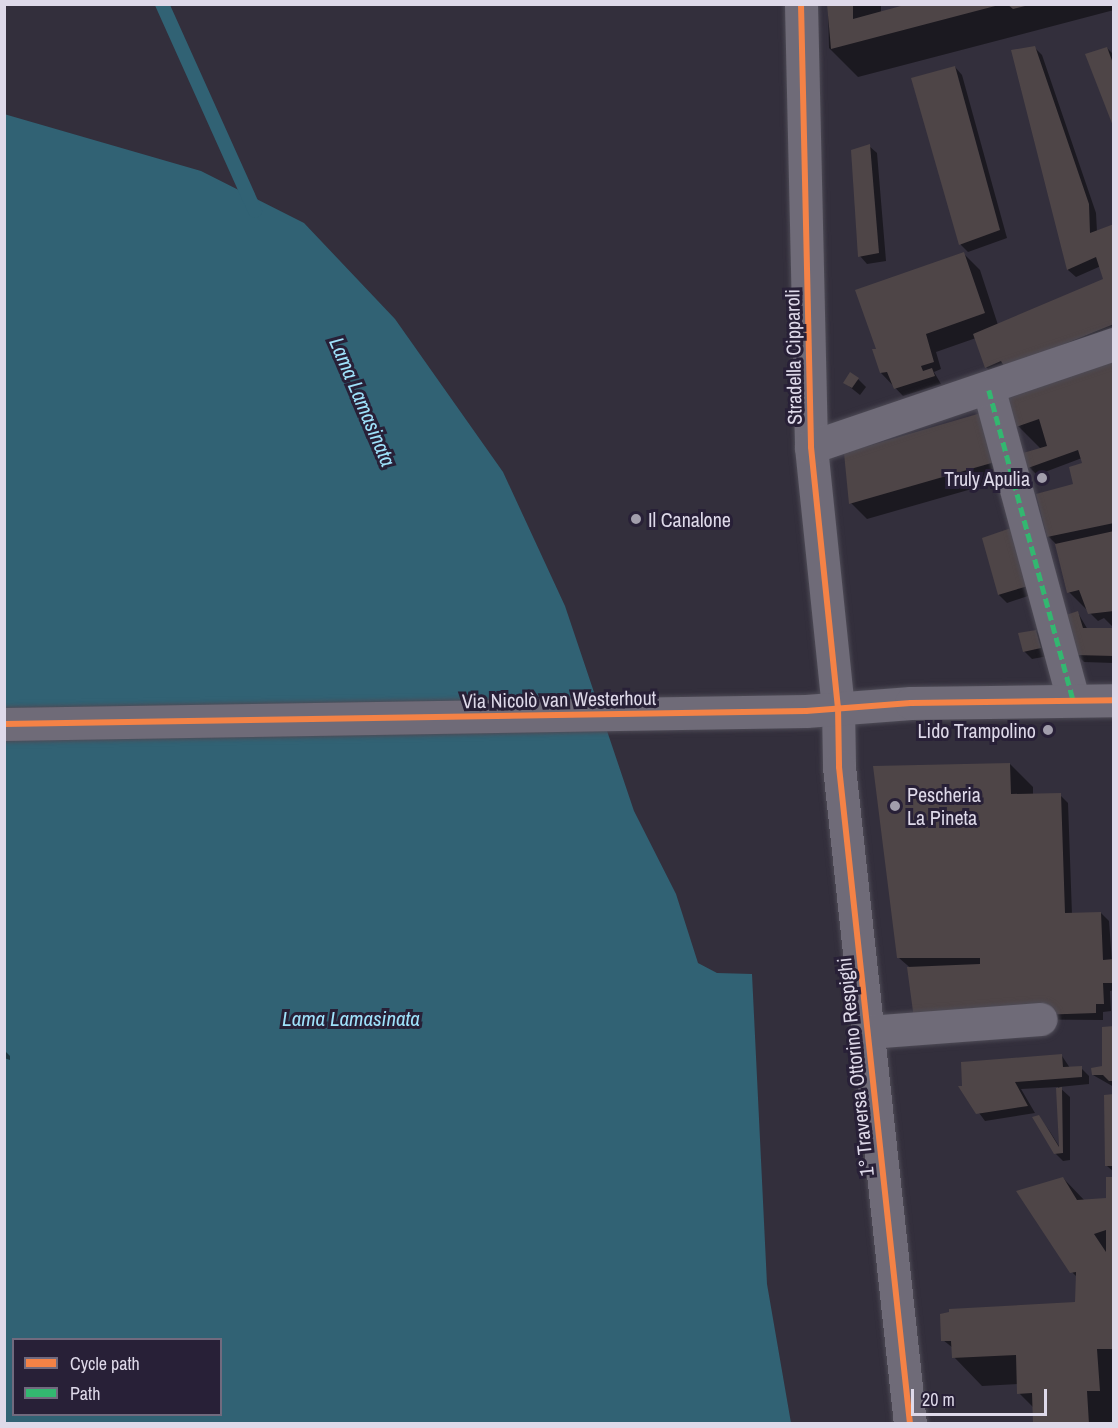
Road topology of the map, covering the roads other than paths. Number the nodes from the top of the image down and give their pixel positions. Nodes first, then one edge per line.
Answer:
1 (801, 4) edge
2 (1113, 344) edge
3 (989, 390) junction
4 (811, 447) junction
5 (1073, 699) junction
6 (1113, 700) edge
7 (838, 707) junction
8 (4, 724) edge
9 (1041, 1019) dead end
10 (868, 1032) junction
11 (910, 1424) edge

1 - 4 street, Stradella Cipparoli
2 - 3 street, Stradella Cipparoli
3 - 4 street, Stradella Cipparoli
3 - 5 street
4 - 7 street, Stradella Cipparoli
5 - 6 street, Via Nicolò van Westerhout
5 - 7 street, Via Nicolò van Westerhout
7 - 8 street, Via Nicolò van Westerhout
7 - 10 street, 1° Traversa Ottorino Respighi
9 - 10 street
10 - 11 street, 1° Traversa Ottorino Respighi

